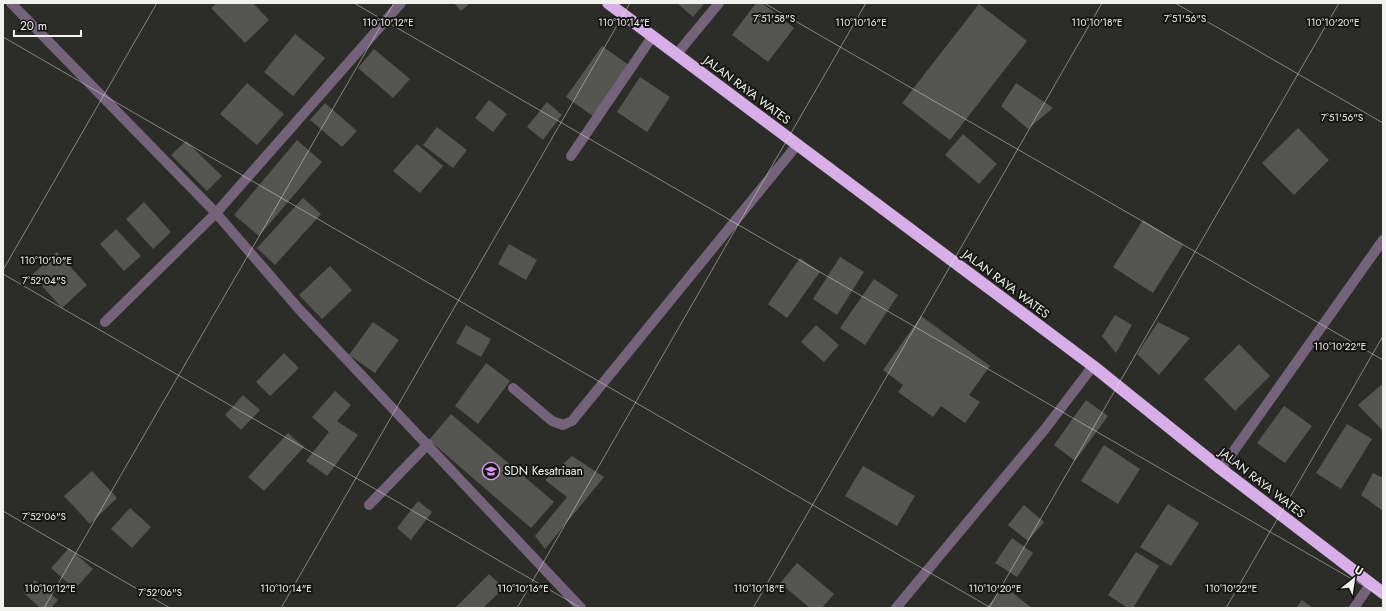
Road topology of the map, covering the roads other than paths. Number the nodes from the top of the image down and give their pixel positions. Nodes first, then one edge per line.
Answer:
1 (11, 3) edge
2 (401, 3) edge
3 (608, 3) edge
4 (719, 3) edge
5 (652, 37) junction
6 (676, 55) junction
7 (797, 145) junction
8 (572, 156) dead end
9 (216, 213) junction
10 (1383, 240) edge
11 (105, 322) dead end
12 (1093, 366) junction
13 (513, 388) dead end
14 (428, 444) junction
15 (1221, 469) junction
16 (368, 505) dead end
17 (1371, 583) junction
18 (1383, 593) edge
19 (581, 608) edge
20 (896, 608) edge
21 (1354, 608) edge

1 - 9 street
2 - 9 street
3 - 5 highway, JALAN RAYA WATES
4 - 6 street
5 - 6 highway, JALAN RAYA WATES
5 - 8 street
6 - 7 highway, JALAN RAYA WATES
7 - 12 highway, JALAN RAYA WATES
7 - 13 street
9 - 11 street
9 - 14 street
10 - 15 street
12 - 15 highway, JALAN RAYA WATES
12 - 20 street
14 - 16 street
14 - 19 street
15 - 17 highway, JALAN RAYA WATES
17 - 18 highway, JALAN RAYA WATES
17 - 21 street

